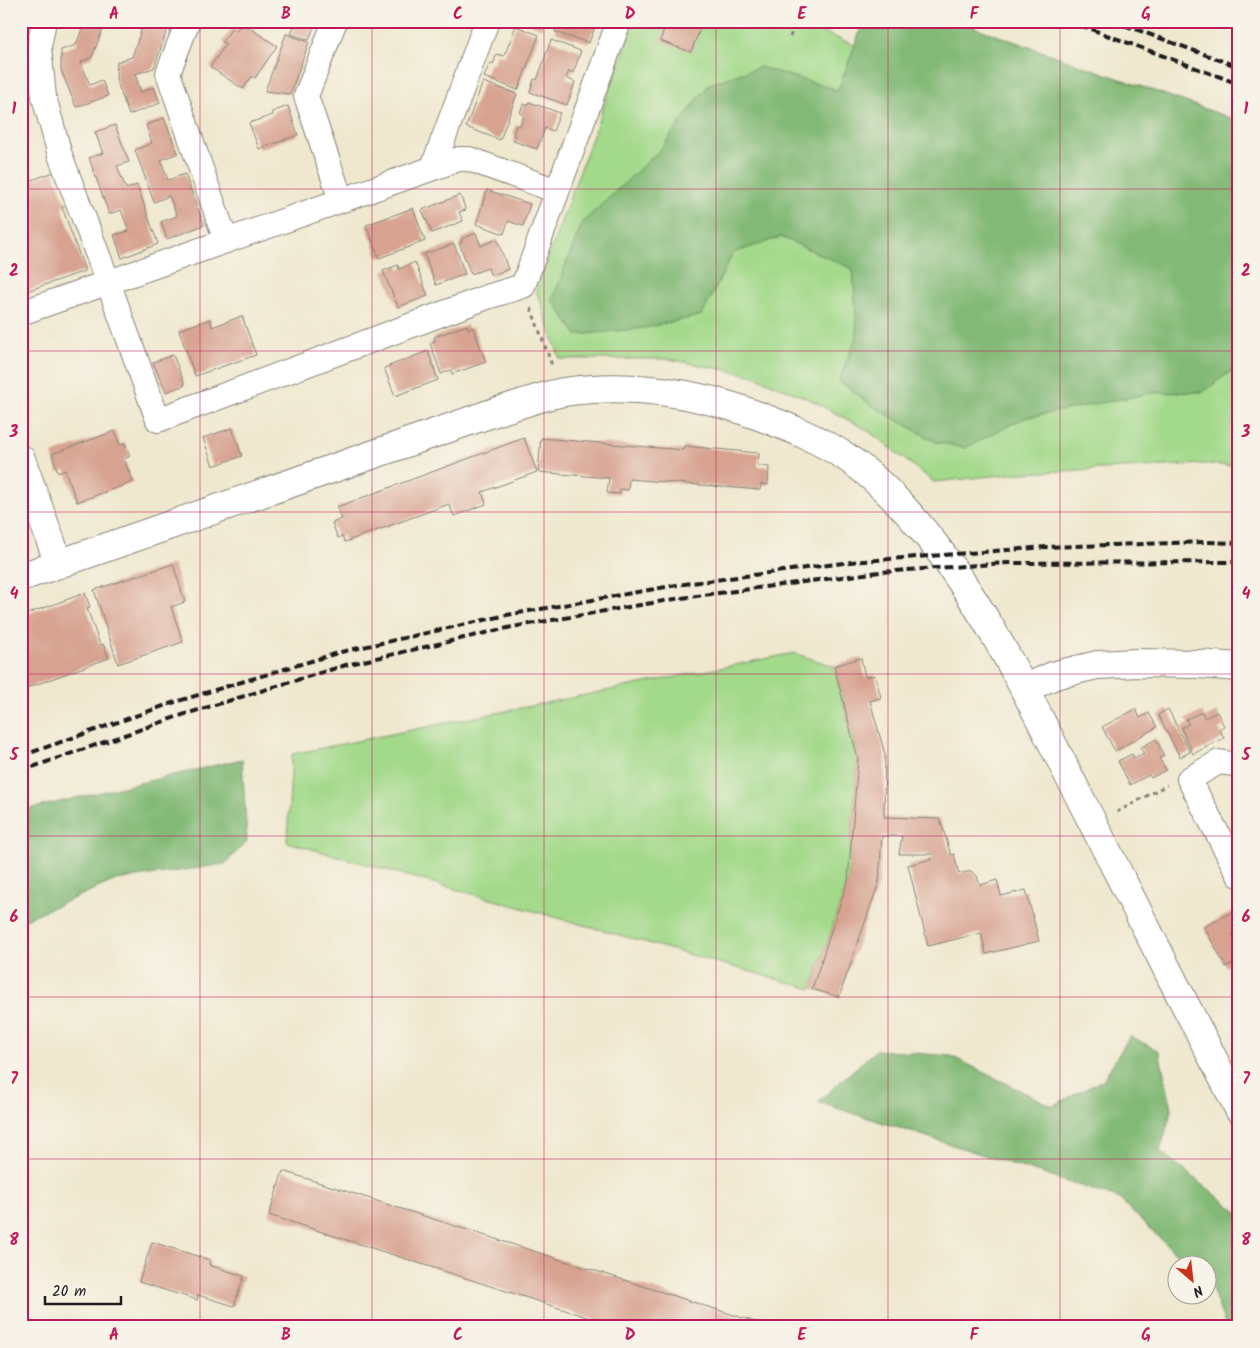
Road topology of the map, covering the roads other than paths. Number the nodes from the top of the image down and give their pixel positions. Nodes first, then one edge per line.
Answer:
1 (44, 21) edge
2 (188, 21) edge
3 (335, 21) edge
4 (487, 21) edge
5 (619, 21) edge
6 (433, 167) junction
7 (557, 190) junction
8 (341, 200) junction
9 (226, 241) junction
10 (108, 282) junction
11 (21, 313) edge
12 (21, 458) edge
13 (59, 564) junction
14 (21, 577) edge
15 (1239, 667) edge
16 (1024, 689) junction
17 (1239, 765) edge
18 (1239, 875) edge
19 (1239, 1109) edge

1 - 10 street
2 - 9 street
3 - 8 street
4 - 6 street
5 - 7 street
6 - 7 street
6 - 8 street
7 - 10 street
8 - 9 street
9 - 10 street
10 - 11 street
12 - 13 main road
13 - 14 main road
13 - 16 main road
15 - 16 main road
16 - 19 main road
17 - 18 street

